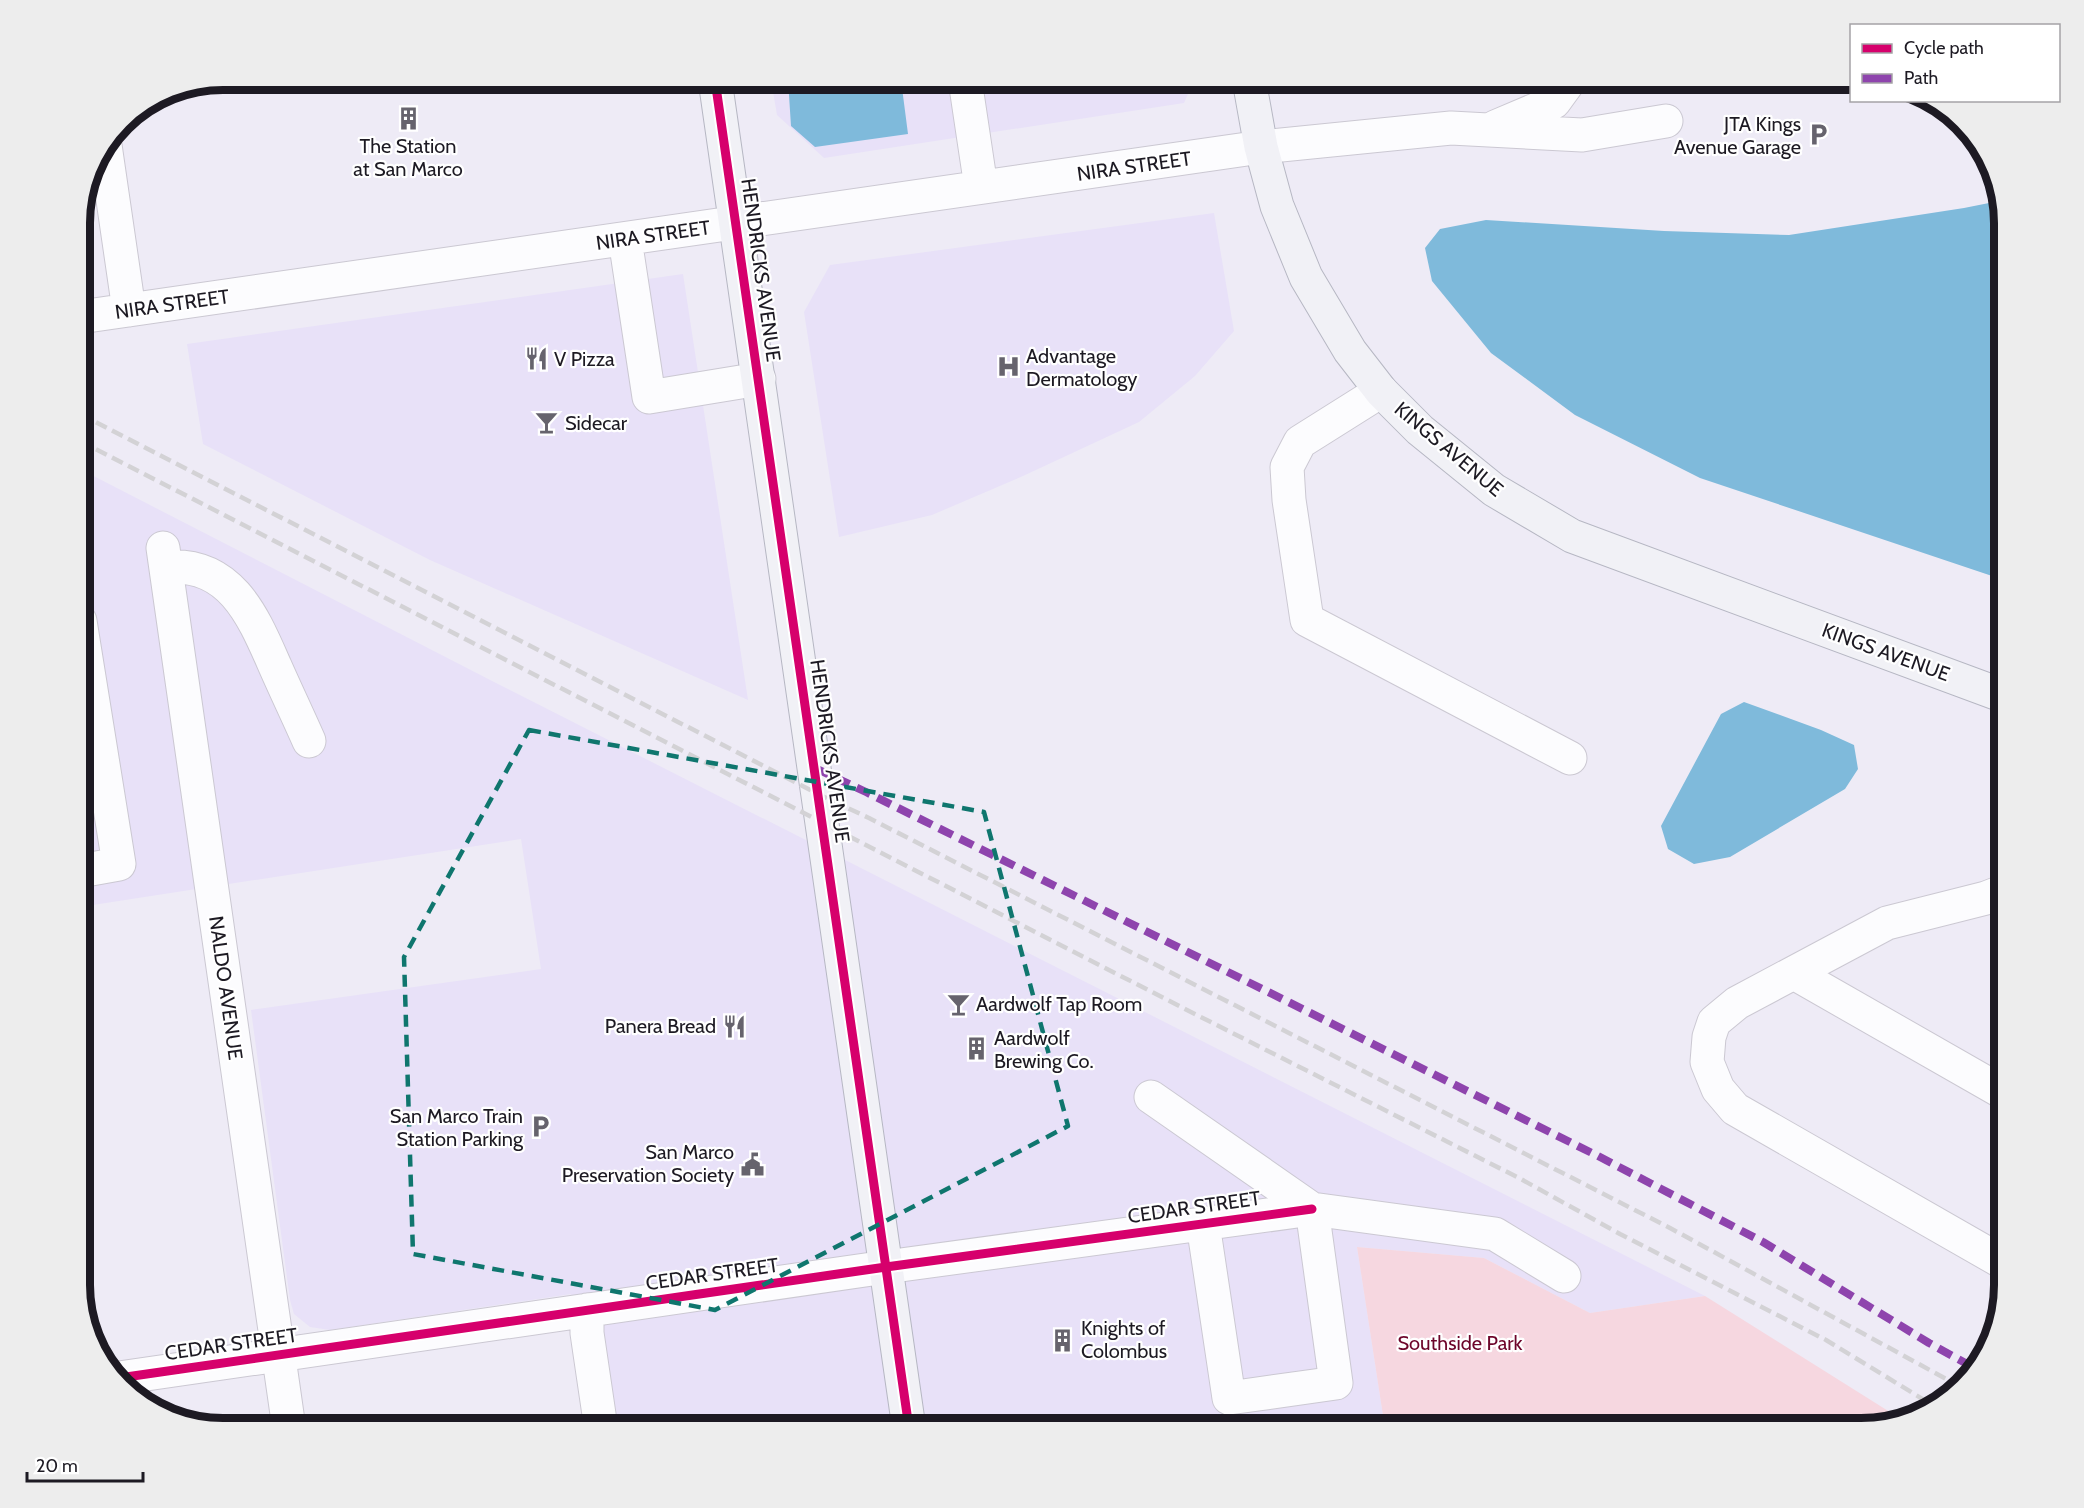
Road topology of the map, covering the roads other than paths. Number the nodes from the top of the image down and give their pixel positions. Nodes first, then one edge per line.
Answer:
1 (716, 90) edge
2 (966, 90) edge
3 (1251, 90) edge
4 (1563, 90) edge
5 (1666, 121) dead end
6 (1487, 130) junction
7 (1261, 147) junction
8 (107, 158) edge
9 (981, 187) junction
10 (736, 223) junction
11 (625, 239) junction
12 (129, 310) junction
13 (90, 316) edge
14 (759, 380) junction
15 (1381, 391) junction
16 (90, 683) edge
17 (1994, 692) edge
18 (309, 741) dead end
19 (1570, 758) dead end
20 (90, 869) edge
21 (1994, 901) edge
22 (1794, 973) junction
23 (1994, 1087) edge
24 (1151, 1097) dead end
25 (1312, 1209) junction
26 (1203, 1224) junction
27 (1994, 1257) edge
28 (886, 1267) junction
29 (1564, 1276) dead end
30 (587, 1310) junction
31 (279, 1355) junction
32 (127, 1377) edge
33 (288, 1418) edge
34 (600, 1418) edge
35 (908, 1418) edge

1 - 10 main road, HENDRICKS AVENUE
2 - 9 street
3 - 7 main road, KINGS AVENUE
4 - 6 street
5 - 6 street, NIRA STREET
6 - 7 street, NIRA STREET
7 - 9 street, NIRA STREET
7 - 15 main road, KINGS AVENUE
8 - 12 street
9 - 10 street, NIRA STREET
10 - 11 street, NIRA STREET
10 - 14 main road, HENDRICKS AVENUE
11 - 12 street, NIRA STREET
11 - 14 street
12 - 13 street, NIRA STREET
14 - 28 main road, HENDRICKS AVENUE
15 - 17 main road, KINGS AVENUE
15 - 19 street
16 - 20 street
18 - 31 street, NALDO AVENUE
21 - 22 street
22 - 23 street
22 - 27 street
24 - 25 street
25 - 26 street, CEDAR STREET
25 - 26 street
25 - 29 street
26 - 28 street, CEDAR STREET
28 - 30 street, CEDAR STREET
28 - 35 main road, HENDRICKS AVENUE
30 - 31 street, CEDAR STREET
30 - 34 street
31 - 32 street, CEDAR STREET
31 - 33 street, NALDO AVENUE

